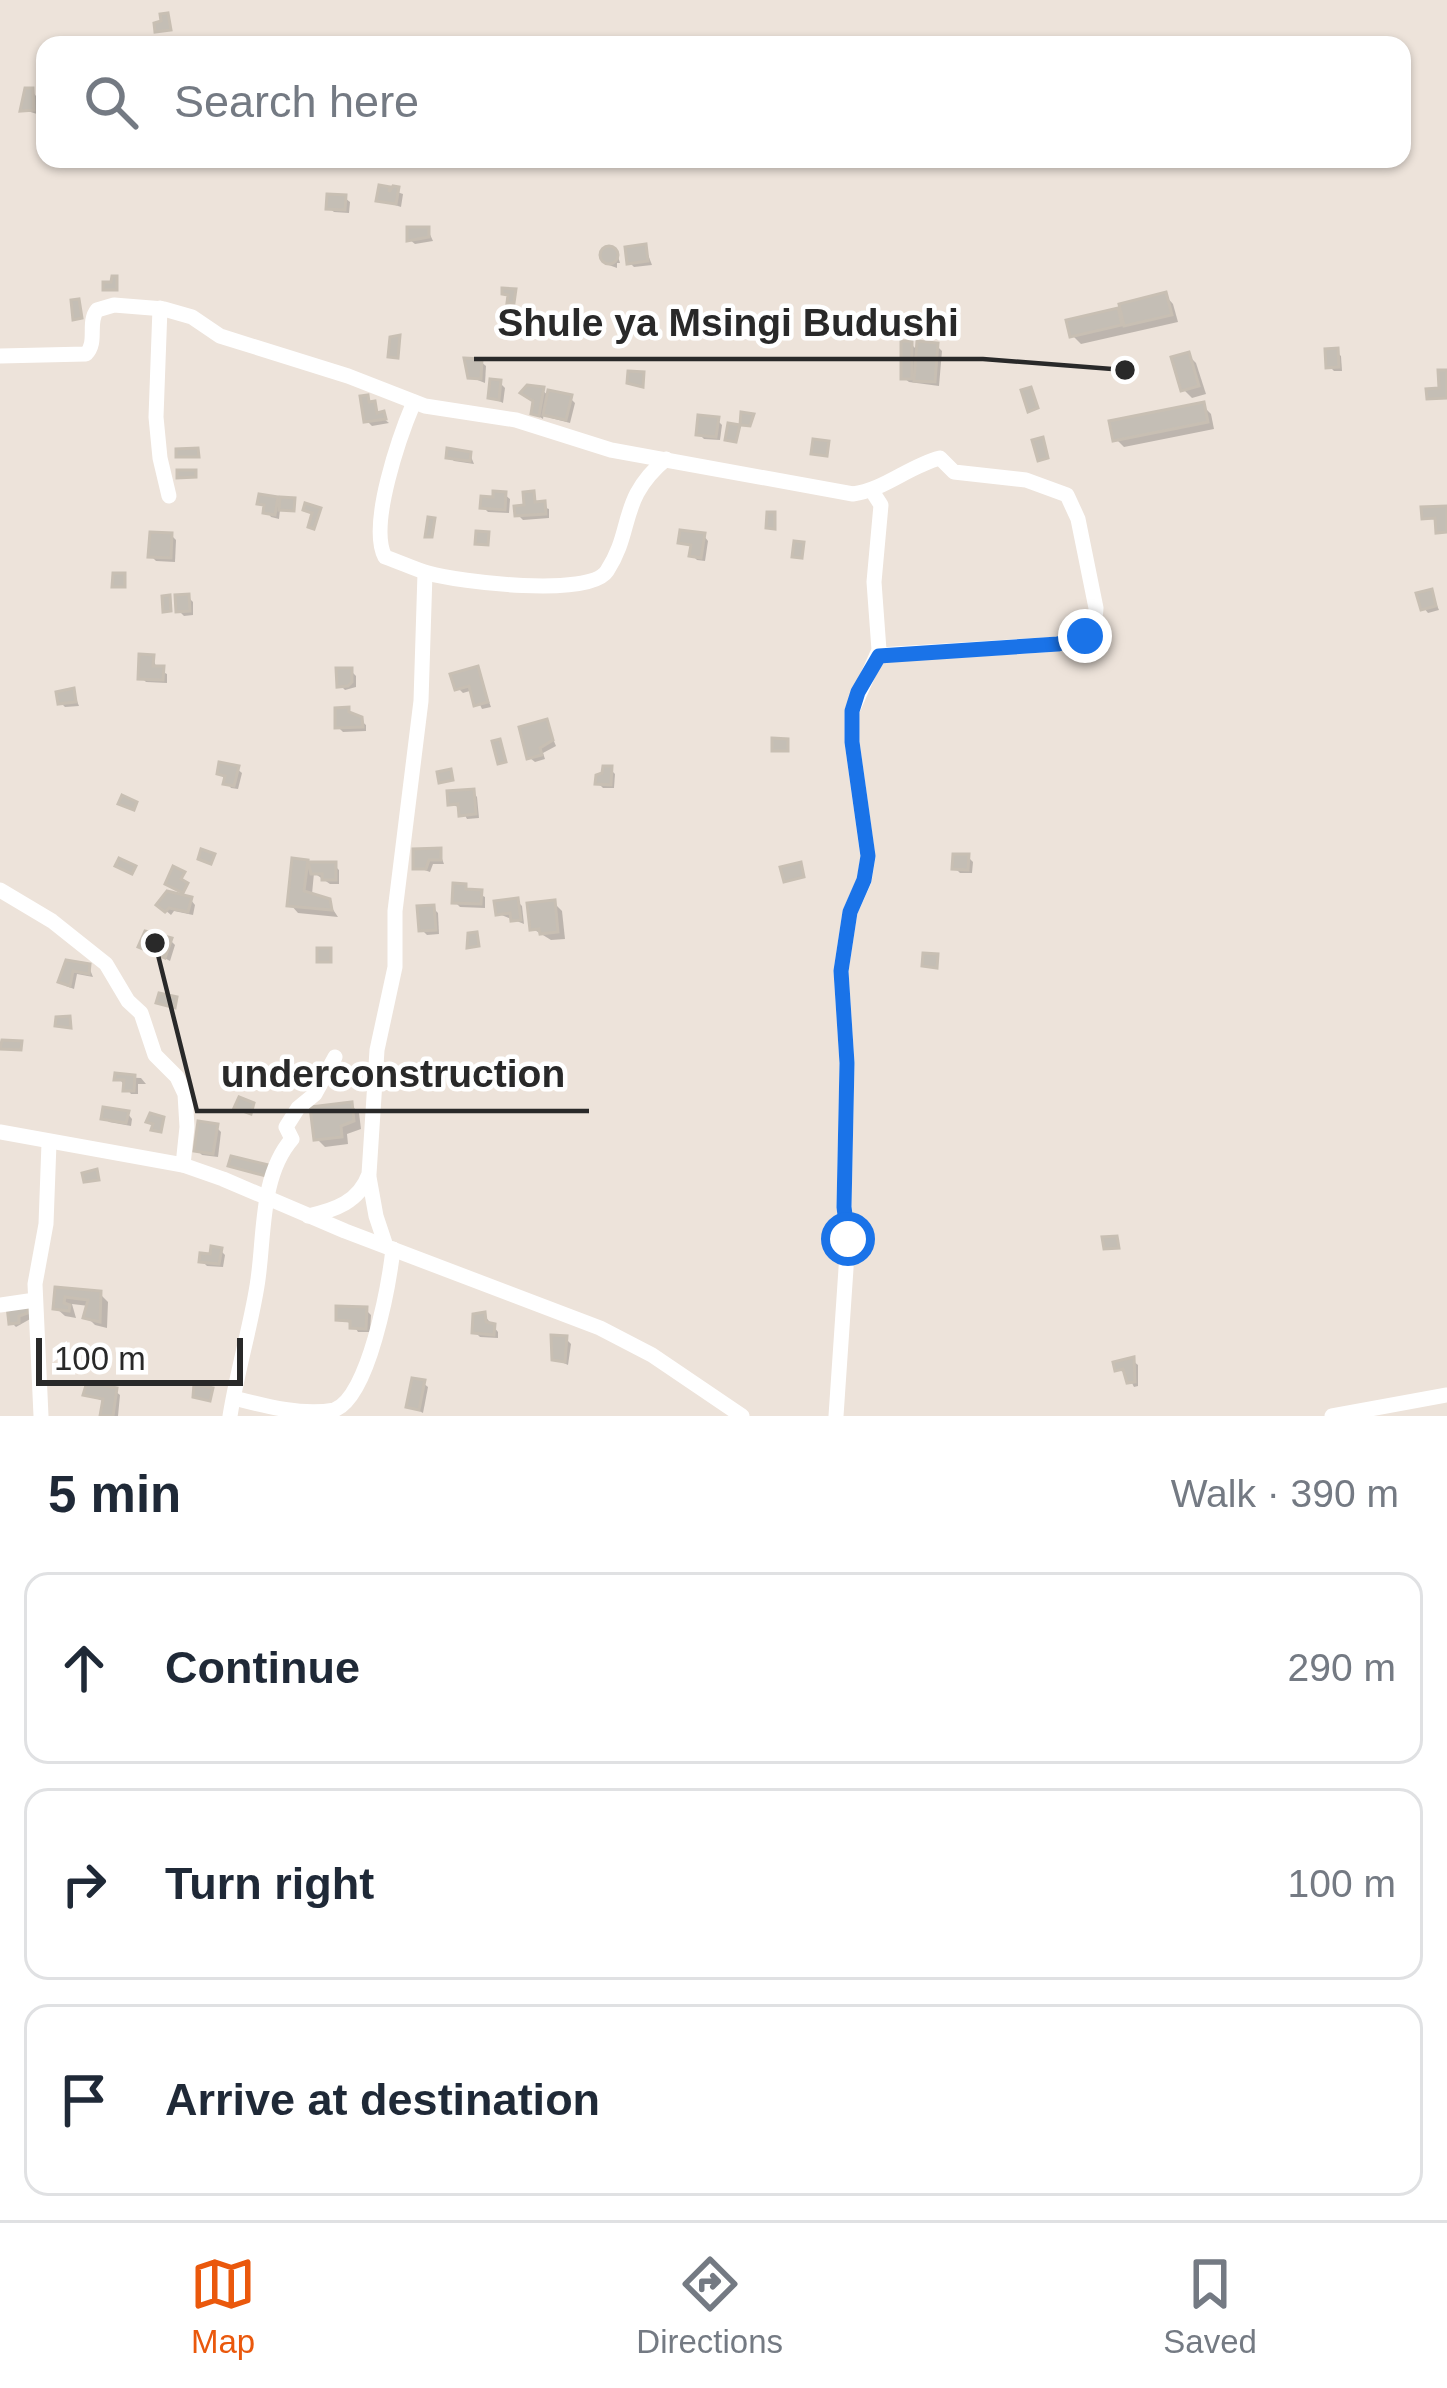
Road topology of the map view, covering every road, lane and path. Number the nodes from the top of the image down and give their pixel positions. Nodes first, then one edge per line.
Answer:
1 (160, 308) junction
2 (0, 356) edge
3 (414, 403) junction
4 (666, 459) junction
5 (872, 490) junction
6 (170, 496) dead end
7 (425, 573) junction
8 (879, 656) junction
9 (0, 890) edge
10 (335, 1057) dead end
11 (0, 1132) edge
12 (49, 1143) junction
13 (183, 1165) junction
14 (369, 1174) junction
15 (268, 1200) junction
16 (308, 1216) junction
17 (390, 1248) junction
18 (35, 1300) junction
19 (0, 1305) edge
20 (1447, 1395) edge
21 (234, 1398) junction
22 (41, 1416) edge
23 (230, 1416) edge
24 (742, 1416) edge
25 (836, 1416) edge
26 (1333, 1416) edge

1 - 2 street
1 - 3 street
1 - 6 street
3 - 4 street
3 - 7 street
4 - 5 street
4 - 7 street
5 - 8 street
5 - 8 street
7 - 14 street
8 - 25 street
9 - 13 street
10 - 15 street
11 - 12 street
12 - 13 street
12 - 18 street
13 - 15 street
14 - 16 street
14 - 17 street
15 - 16 street
15 - 21 street
16 - 17 street
17 - 21 street
17 - 24 street
18 - 19 street
18 - 22 street
20 - 26 street
21 - 23 street

